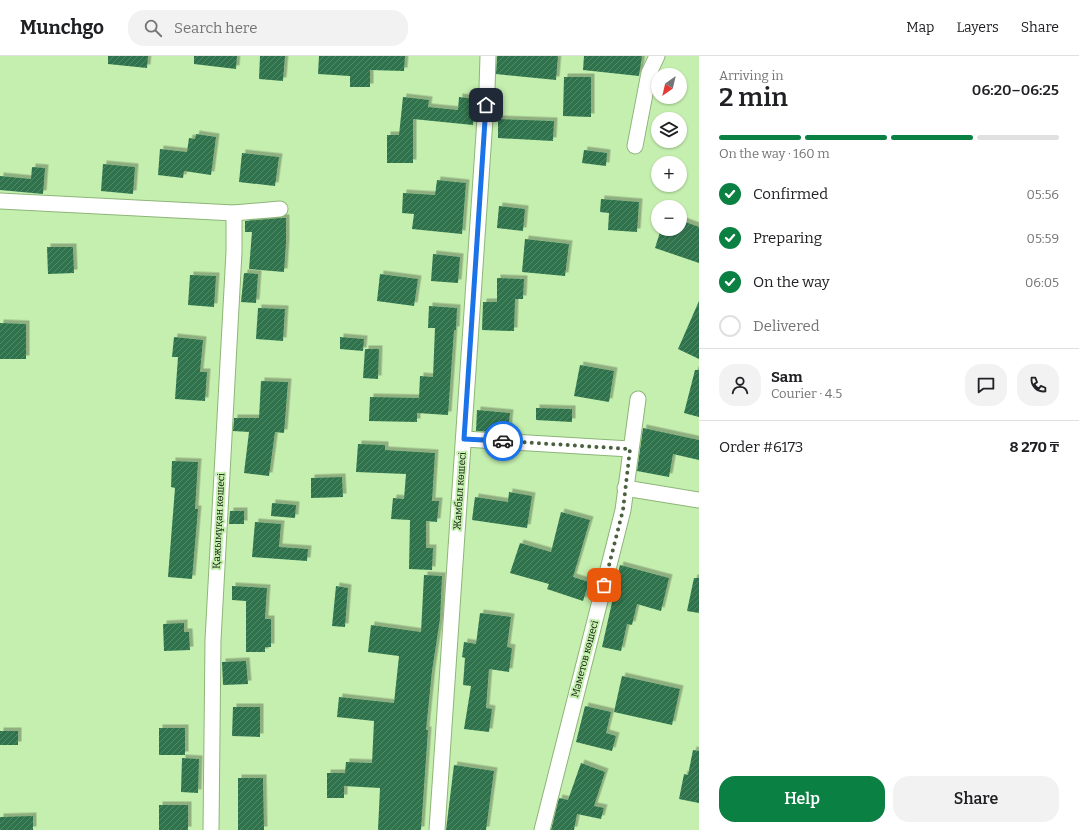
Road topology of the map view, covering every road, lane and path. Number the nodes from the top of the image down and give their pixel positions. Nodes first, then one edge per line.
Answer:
1 (488, 56) edge
2 (657, 56) edge
3 (635, 146) dead end
4 (0, 201) edge
5 (280, 209) dead end
6 (234, 213) junction
7 (638, 399) dead end
8 (464, 439) junction
9 (630, 449) junction
10 (625, 488) junction
11 (699, 500) edge
12 (211, 830) edge
13 (437, 830) edge
14 (542, 830) edge

1 - 8 street, Жамбыл көшесі
2 - 3 street
4 - 6 street
5 - 6 street
6 - 12 street, Қажымұқан көшесі
7 - 9 street, Мәметов көшесі
8 - 9 street
8 - 13 street, Жамбыл көшесі
9 - 10 street, Мәметов көшесі
10 - 11 street
10 - 14 street, Мәметов көшесі

